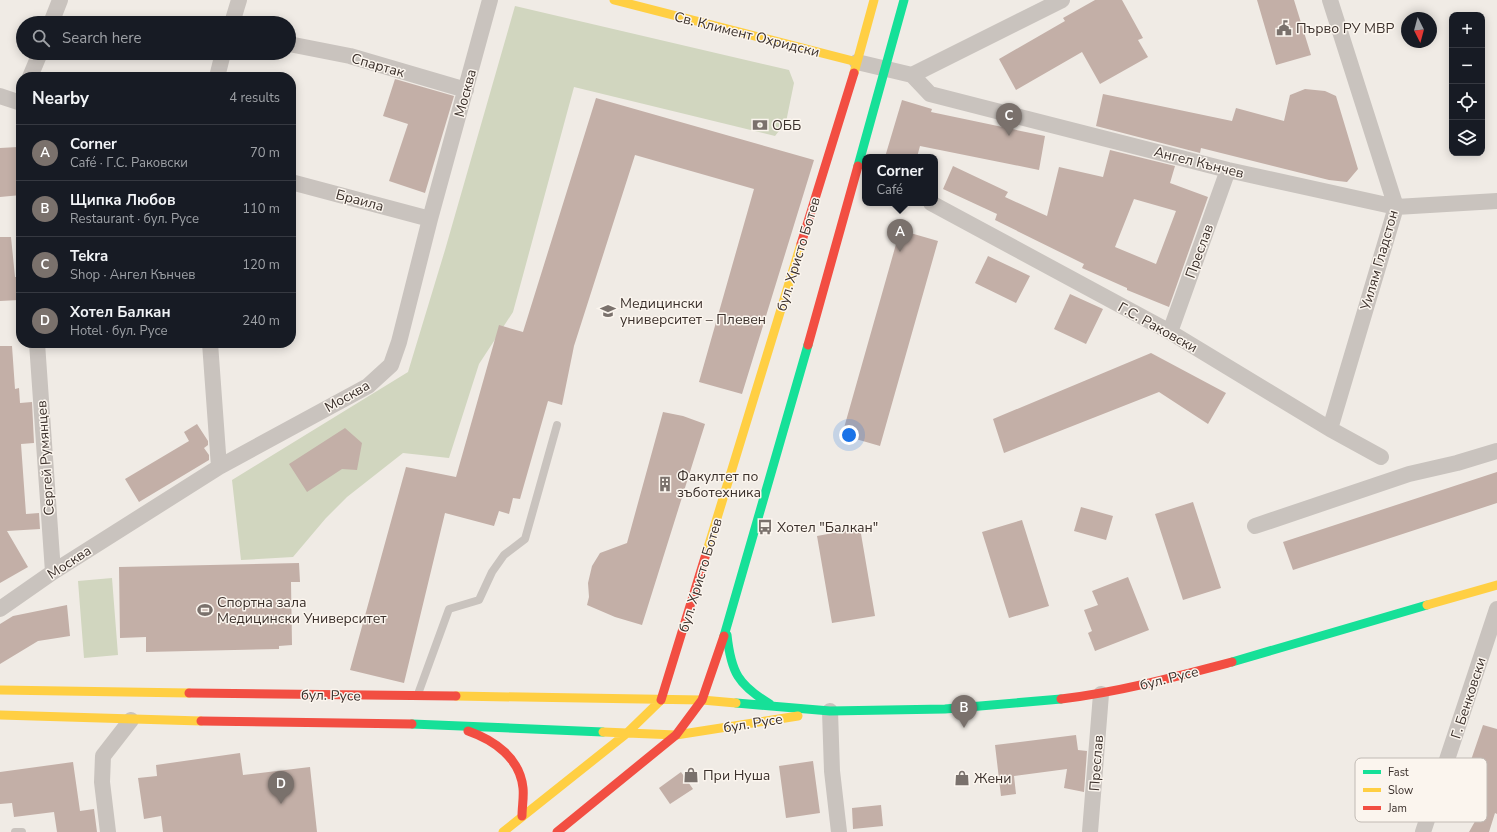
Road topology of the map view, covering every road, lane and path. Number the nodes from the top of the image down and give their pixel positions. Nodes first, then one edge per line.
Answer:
1 (60, 0) edge
2 (239, 0) edge
3 (490, 0) edge
4 (614, 0) edge
5 (874, 0) edge
6 (904, 0) edge
7 (1062, 0) edge
8 (1330, 0) edge
9 (54, 16) edge
10 (234, 16) edge
11 (296, 45) edge
12 (37, 60) edge
13 (221, 60) edge
14 (857, 62) junction
15 (886, 70) junction
16 (32, 72) edge
17 (218, 72) edge
18 (912, 75) junction
19 (466, 90) junction
20 (0, 96) edge
21 (16, 103) edge
22 (864, 154) edge
23 (862, 160) edge
24 (1228, 170) junction
25 (296, 183) edge
26 (1497, 201) edge
27 (937, 206) edge
28 (1396, 207) junction
29 (430, 220) junction
30 (1170, 332) junction
31 (37, 348) edge
32 (210, 348) edge
33 (557, 425) dead end
34 (1330, 428) junction
35 (1497, 451) edge
36 (1381, 457) dead end
37 (219, 467) junction
38 (1255, 526) dead end
39 (53, 572) junction
40 (1497, 585) edge
41 (0, 609) edge
42 (1497, 609) edge
43 (726, 630) junction
44 (0, 690) edge
45 (1101, 694) junction
46 (417, 697) junction
47 (661, 700) junction
48 (702, 700) junction
49 (773, 706) junction
50 (830, 711) junction
51 (0, 715) edge
52 (131, 720) junction
53 (450, 725) junction
54 (626, 734) junction
55 (676, 735) junction
56 (1448, 758) edge
57 (522, 816) junction
58 (1426, 822) edge
59 (14, 832) edge
60 (22, 832) edge
61 (108, 832) edge
62 (503, 832) edge
63 (557, 832) edge
64 (839, 832) edge
65 (1090, 832) edge
66 (1423, 832) edge

1 - 9 street
2 - 10 street
3 - 19 street, Москва
4 - 14 main road, Св. Климент Охридски
5 - 14 main road, бул. Христо Ботев
6 - 15 main road
7 - 18 street
8 - 28 street, Уилям Гладстон
11 - 19 street, Спартак
12 - 16 street
13 - 17 street
14 - 15 street
14 - 47 main road, бул. Христо Ботев
15 - 18 street
15 - 22 main road
18 - 24 street, Ангел Кънчев
19 - 29 street, Москва
20 - 21 street
23 - 43 main road
24 - 28 street, Ангел Кънчев
24 - 30 street, Преслав
25 - 29 street, Браила
26 - 28 street, Ангел Кънчев
27 - 30 street, Г.С. Раковски
28 - 34 street, Уилям Гладстон
29 - 37 street, Москва
30 - 34 street, Г.С. Раковски
31 - 39 street, Сергей Румянцев
32 - 37 street
33 - 46 lane
34 - 36 street, Г.С. Раковски
35 - 38 street
37 - 39 street, Москва
39 - 41 street, Москва
40 - 45 main road, бул. Русе
42 - 56 street, Г. Бенковски
43 - 48 main road
43 - 49 main road
44 - 46 main road, бул. Русе
45 - 50 main road, бул. Русе
45 - 65 street, Преслав
46 - 47 main road, бул. Русе
47 - 48 main road, бул. Русе
47 - 54 main road, бул. Христо Ботев
48 - 49 main road, бул. Русе
48 - 55 main road
49 - 50 main road, бул. Русе
50 - 55 main road, бул. Русе
50 - 64 street
51 - 52 main road, бул. Русе
52 - 53 main road, бул. Русе
52 - 61 street
53 - 54 main road, бул. Русе
53 - 57 main road
54 - 55 main road, бул. Русе
54 - 57 main road, бул. Христо Ботев
55 - 63 main road
57 - 62 main road, бул. Христо Ботев
58 - 66 street, Г. Бенковски
59 - 60 lane

